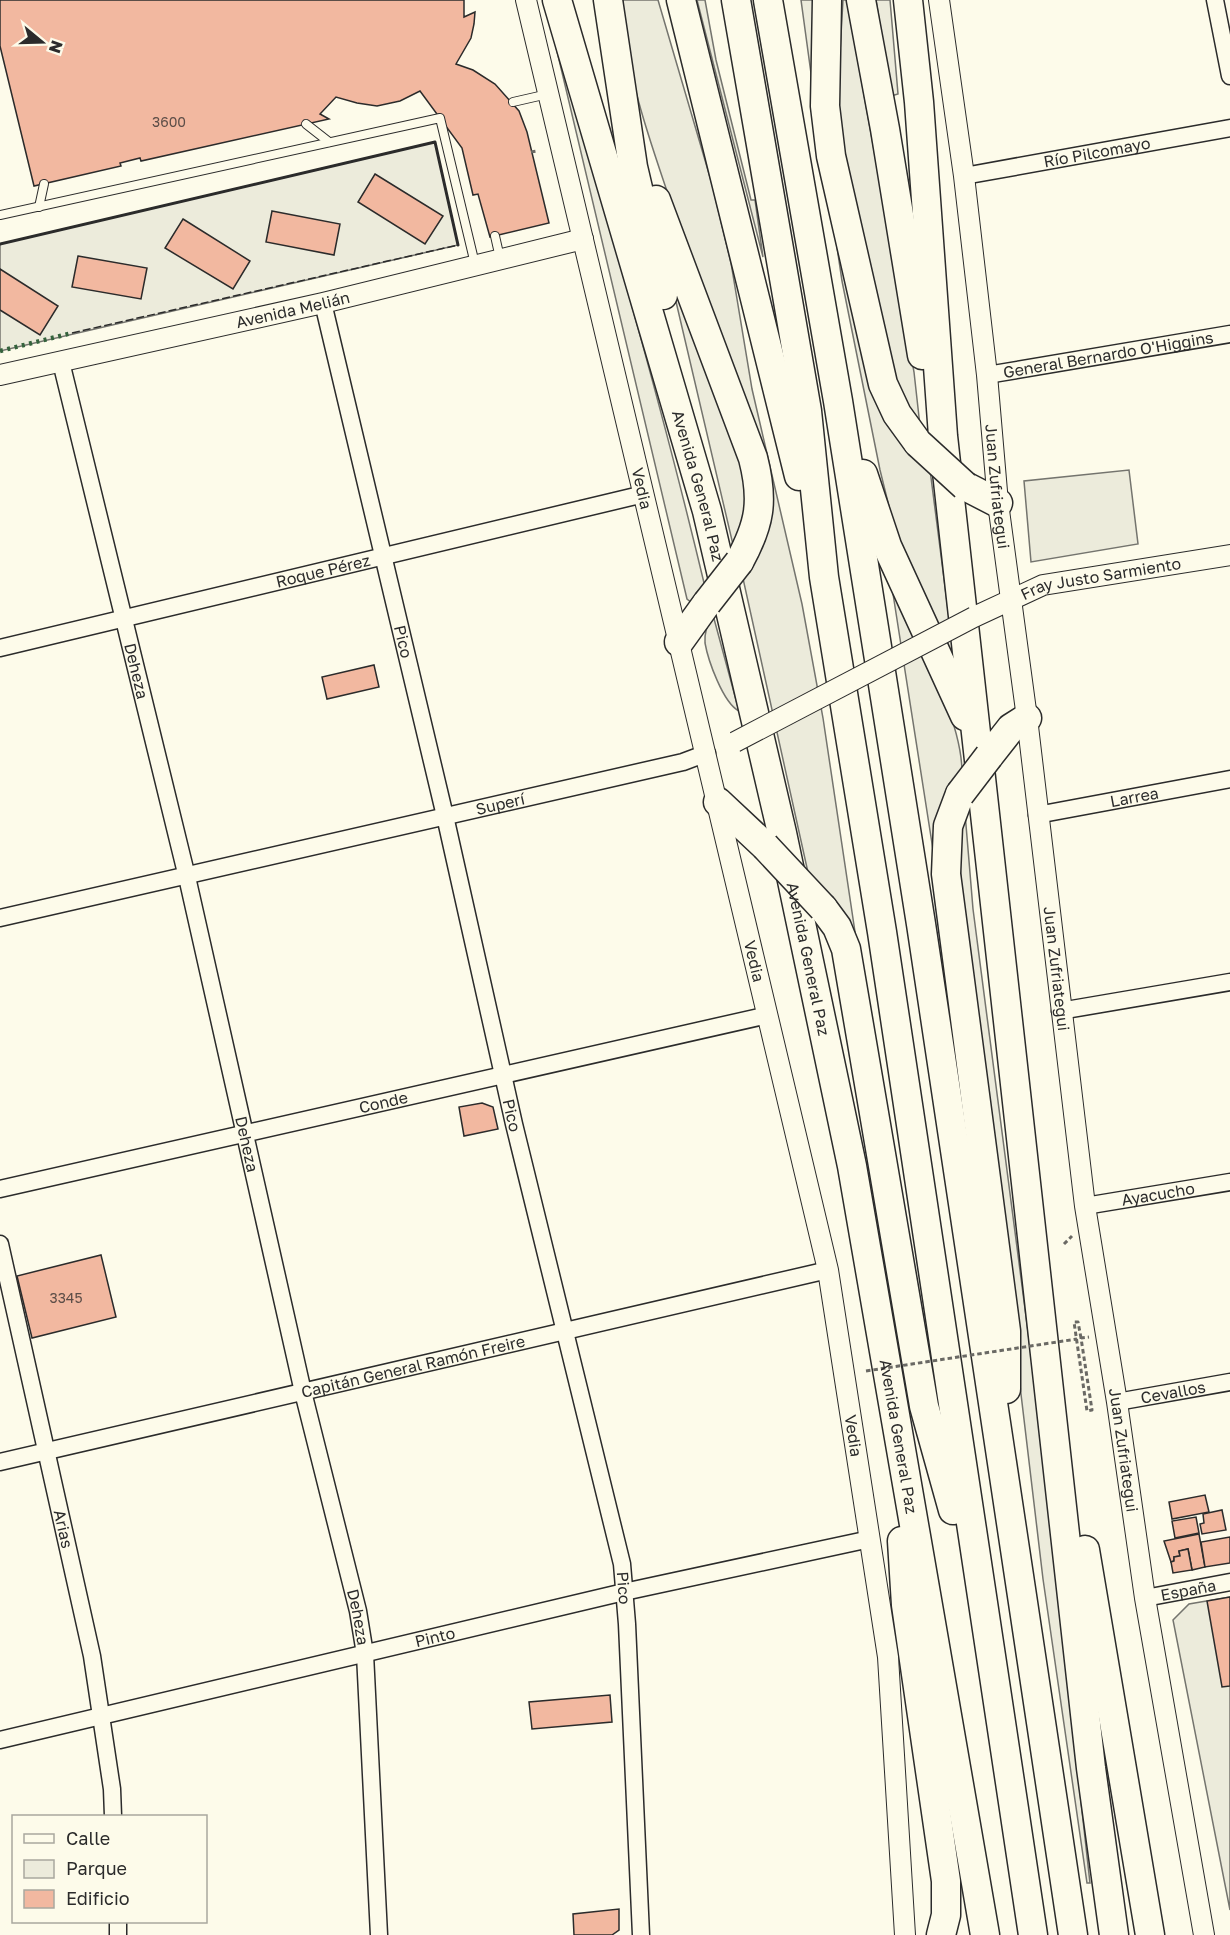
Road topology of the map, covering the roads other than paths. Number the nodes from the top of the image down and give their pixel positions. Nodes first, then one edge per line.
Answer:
1 (526, 0) edge
2 (557, 0) edge
3 (575, 0) edge
4 (608, 0) edge
5 (671, 0) edge
6 (681, 0) edge
7 (736, 0) edge
8 (768, 0) edge
9 (778, 0) edge
10 (827, 0) edge
11 (861, 0) edge
12 (908, 0) edge
13 (939, 0) edge
14 (1215, 0) edge
15 (781, 68) junction
16 (699, 69) junction
17 (1230, 76) edge
18 (549, 94) junction
19 (513, 102) dead end
20 (628, 122) junction
21 (306, 124) dead end
22 (1230, 128) edge
23 (329, 142) junction
24 (964, 176) junction
25 (44, 184) dead end
26 (613, 188) junction
27 (39, 207) junction
28 (0, 215) edge
29 (495, 236) dead end
30 (584, 239) junction
31 (500, 258) junction
32 (476, 264) junction
33 (323, 303) junction
34 (1230, 333) edge
35 (61, 362) junction
36 (0, 375) edge
37 (987, 375) junction
38 (838, 401) junction
39 (930, 439) junction
40 (644, 494) junction
41 (998, 503) junction
42 (707, 512) junction
43 (1230, 555) edge
44 (384, 558) junction
45 (824, 577) junction
46 (1011, 600) junction
47 (974, 617) joint
48 (125, 620) junction
49 (679, 642) junction
50 (0, 648) edge
51 (1027, 718) junction
52 (707, 753) junction
53 (984, 757) junction
54 (1230, 779) edge
55 (718, 802) junction
56 (1037, 815) junction
57 (445, 816) junction
58 (187, 876) junction
59 (0, 918) edge
60 (1230, 982) edge
61 (1060, 1011) junction
62 (768, 1016) junction
63 (503, 1074) junction
64 (246, 1135) junction
65 (1230, 1182) edge
66 (0, 1189) edge
67 (1085, 1206) junction
68 (0, 1244) edge
69 (828, 1270) junction
70 (564, 1329) junction
71 (1230, 1382) edge
72 (303, 1392) junction
73 (1051, 1397) junction
74 (1117, 1402) junction
75 (896, 1413) junction
76 (48, 1452) junction
77 (0, 1462) edge
78 (1008, 1496) junction
79 (870, 1539) junction
80 (1230, 1582) edge
81 (624, 1593) junction
82 (1145, 1598) junction
83 (987, 1637) junction
84 (365, 1654) junction
85 (102, 1717) junction
86 (0, 1740) edge
87 (113, 1815) edge
88 (380, 1935) edge
89 (641, 1935) edge
90 (905, 1935) edge
91 (941, 1935) edge
92 (985, 1935) edge
93 (1033, 1935) edge
94 (1073, 1935) edge
95 (1114, 1935) edge
96 (1150, 1935) edge
97 (1204, 1935) edge

1 - 18 street, Vedia
2 - 26 highway, Avenida General Paz
3 - 26 highway
4 - 20 highway
5 - 16 highway
6 - 16 highway
7 - 45 highway
8 - 15 highway
9 - 15 highway
10 - 39 highway
11 - 39 highway
12 - 39 highway
13 - 24 street, Juan Zufriategui
14 - 17 street
15 - 38 highway
16 - 45 highway
18 - 19 lane
18 - 30 street, Vedia
20 - 42 highway
20 - 49 highway, bridge
21 - 23 lane
22 - 24 street, Río Pilcomayo
23 - 27 lane
23 - 32 lane
24 - 37 street, Juan Zufriategui
25 - 27 lane
26 - 42 highway, Avenida General Paz
27 - 28 lane
29 - 31 lane
30 - 31 street, Avenida Melián
30 - 40 street, Vedia
31 - 32 street, Avenida Melián
32 - 33 street, Avenida Melián
33 - 35 street, Avenida Melián
33 - 44 street, Pico
34 - 37 street, General Bernardo O'Higgins
35 - 36 street, Avenida Melián
35 - 48 street, Deheza
37 - 41 street, Juan Zufriategui
38 - 53 highway
38 - 78 highway
39 - 41 highway, bridge
39 - 53 highway
40 - 44 street, Roque Pérez
40 - 49 street, Vedia
41 - 46 street, Juan Zufriategui
42 - 75 highway, Avenida General Paz
43 - 46 street, Fray Justo Sarmiento
44 - 48 street, Roque Pérez
44 - 57 street, Pico
45 - 83 highway
46 - 47 street, Fray Justo Sarmiento
46 - 51 street, Juan Zufriategui
47 - 52 street, Superí, bridge
48 - 50 street, Roque Pérez
48 - 58 street, Deheza
49 - 52 street, Vedia
51 - 53 highway
51 - 56 street, Juan Zufriategui
52 - 55 street, Vedia
52 - 57 street, Superí
53 - 73 highway
53 - 78 highway, bridge
54 - 56 street, Larrea
55 - 62 street, Vedia
55 - 83 highway, bridge
56 - 61 street, Juan Zufriategui
57 - 58 street, Superí
57 - 63 street, Pico
58 - 59 street, Superí
58 - 64 street, Deheza
60 - 61 street
61 - 67 street, Juan Zufriategui
62 - 63 street, Conde
62 - 69 street, Vedia
63 - 64 street, Conde
63 - 70 street, Pico
64 - 66 street, Conde
64 - 72 street, Deheza
65 - 67 street, Ayacucho
67 - 74 street, Juan Zufriategui
68 - 76 street, Arias
69 - 70 street, Capitán General Ramón Freire
69 - 79 street, Vedia
70 - 72 street, Capitán General Ramón Freire
70 - 81 street, Pico
71 - 74 street, Cevallos
72 - 76 street, Capitán General Ramón Freire
72 - 84 street, Deheza
73 - 95 highway
73 - 96 highway
74 - 82 street, Juan Zufriategui
75 - 91 highway
75 - 92 highway, Avenida General Paz
76 - 77 street, Capitán General Ramón Freire
76 - 85 street, Arias
78 - 94 highway
79 - 81 street, Pinto
79 - 90 street, Vedia
80 - 82 street, España
81 - 84 street, Pinto
81 - 89 street, Pico
82 - 97 street, Juan Zufriategui
83 - 93 highway
84 - 85 street, Pinto
84 - 88 street, Deheza
85 - 86 street, Pinto
85 - 87 street, Arias

